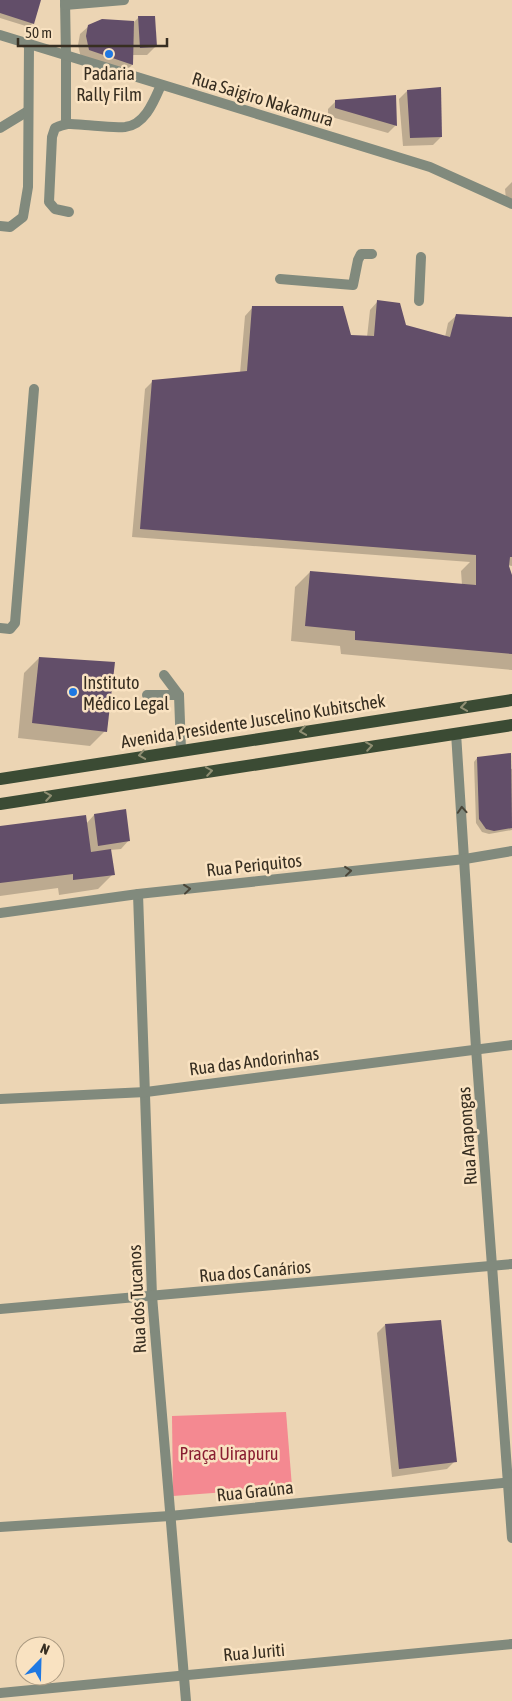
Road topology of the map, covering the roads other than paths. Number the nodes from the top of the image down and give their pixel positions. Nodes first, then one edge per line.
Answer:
1 (124, 0) edge
2 (65, 2) edge
3 (0, 35) edge
4 (29, 44) junction
5 (66, 56) junction
6 (161, 85) junction
7 (28, 111) junction
8 (66, 123) junction
9 (0, 128) edge
10 (512, 204) edge
11 (69, 212) dead end
12 (0, 226) edge
13 (372, 254) dead end
14 (421, 257) dead end
15 (280, 279) dead end
16 (419, 301) dead end
17 (34, 389) dead end
18 (0, 628) edge
19 (164, 675) dead end
20 (147, 695) dead end
21 (179, 695) junction
22 (512, 700) edge
23 (512, 725) edge
24 (456, 733) junction
25 (181, 750) junction
26 (0, 778) edge
27 (0, 804) edge
28 (512, 851) edge
29 (465, 859) junction
30 (138, 894) junction
31 (0, 913) edge
32 (512, 1045) edge
33 (476, 1048) junction
34 (146, 1092) junction
35 (0, 1099) edge
36 (512, 1264) edge
37 (493, 1266) junction
38 (152, 1296) junction
39 (0, 1309) edge
40 (510, 1483) edge
41 (170, 1516) junction
42 (0, 1527) edge
43 (512, 1538) edge
44 (512, 1644) edge
45 (185, 1675) junction
46 (0, 1693) edge
47 (186, 1701) edge

1 - 2 street
2 - 5 street
3 - 4 street, Rua Saigiro Nakamura
4 - 5 street, Rua Saigiro Nakamura
4 - 7 street
5 - 6 street, Rua Saigiro Nakamura
5 - 8 street
6 - 8 street
6 - 10 street, Rua Saigiro Nakamura
7 - 9 street
7 - 12 street
8 - 11 street
13 - 15 street
14 - 16 street
17 - 18 street
19 - 21 street
20 - 21 street
21 - 25 street
22 -> 25 main road, Avenida Presidente Juscelino Kubitschek
23 - 24 main road
27 -> 24 main road
29 -> 24 street, Rua Arapongas
25 -> 26 main road, Avenida Presidente Juscelino Kubitschek
28 - 29 street, Rua Periquitos
30 -> 29 street, Rua Periquitos
29 - 33 street, Rua Arapongas
30 - 31 street, Rua Periquitos
30 - 34 street, Rua dos Tucanos
32 - 33 street, Rua das Andorinhas
33 - 34 street, Rua das Andorinhas
33 - 37 street, Rua Arapongas
34 - 35 street, Rua das Andorinhas
34 - 38 street, Rua dos Tucanos
36 - 37 street, Rua dos Canários
37 - 38 street, Rua dos Canários
37 - 40 street, Rua Arapongas
38 - 39 street, Rua dos Canários
38 - 41 street, Rua dos Tucanos
40 - 41 street, Rua Graúna
40 - 43 street, Rua Arapongas
41 - 42 street, Rua Graúna
41 - 45 street, Rua dos Tucanos
44 - 45 street, Rua Juriti
45 - 46 street, Rua Juriti
45 - 47 street, Rua dos Tucanos

